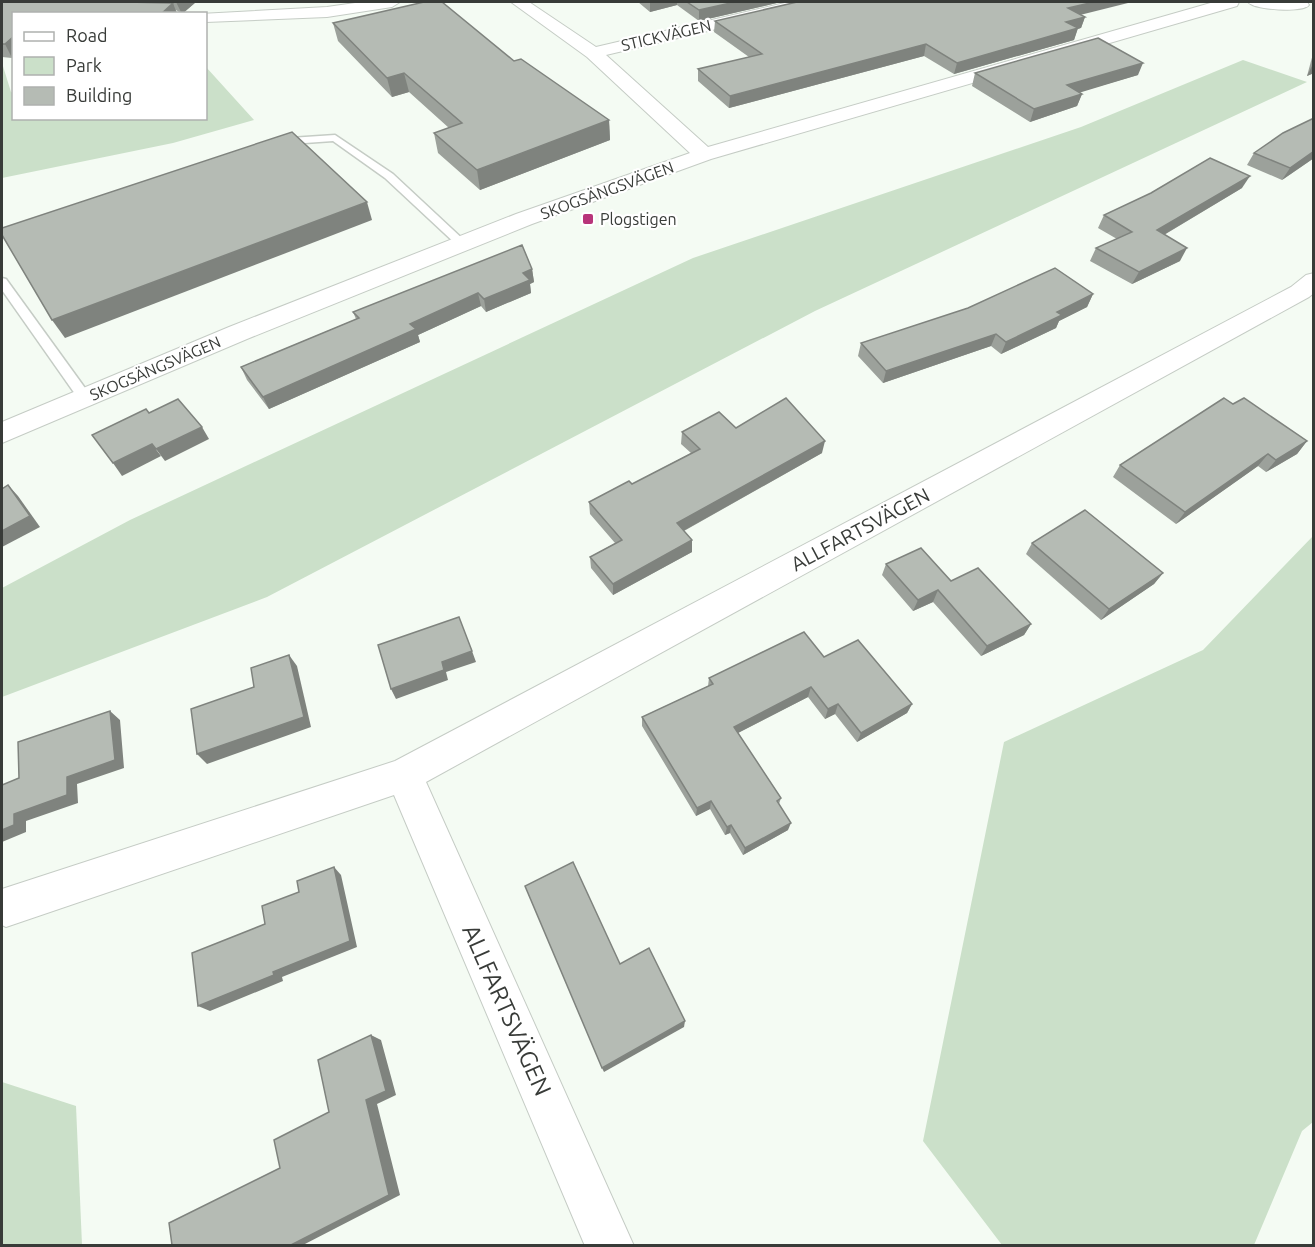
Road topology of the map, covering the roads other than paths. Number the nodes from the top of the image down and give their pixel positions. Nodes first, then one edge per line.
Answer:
1 (392, 2) edge
2 (519, 2) edge
3 (808, 2) edge
4 (1256, 2) edge
5 (1214, 4) edge
6 (1304, 5) edge
7 (207, 17) edge
8 (593, 53) junction
9 (268, 148) edge
10 (704, 155) junction
11 (462, 244) junction
12 (2, 282) edge
13 (1309, 290) edge
14 (85, 398) junction
15 (2, 433) edge
16 (404, 775) junction
17 (6, 907) dead end
18 (610, 1245) edge

1 - 7 street
2 - 8 street
3 - 8 street, STICKVÄGEN
4 - 6 street
5 - 10 street, SKOGSÄNGSVÄGEN
8 - 10 street
9 - 11 lane
10 - 11 street, SKOGSÄNGSVÄGEN
11 - 14 street, SKOGSÄNGSVÄGEN
12 - 14 lane
13 - 16 street, ALLFARTSVÄGEN
14 - 15 street, SKOGSÄNGSVÄGEN
16 - 17 street, ALLFARTSVÄGEN
16 - 18 street, ALLFARTSVÄGEN

